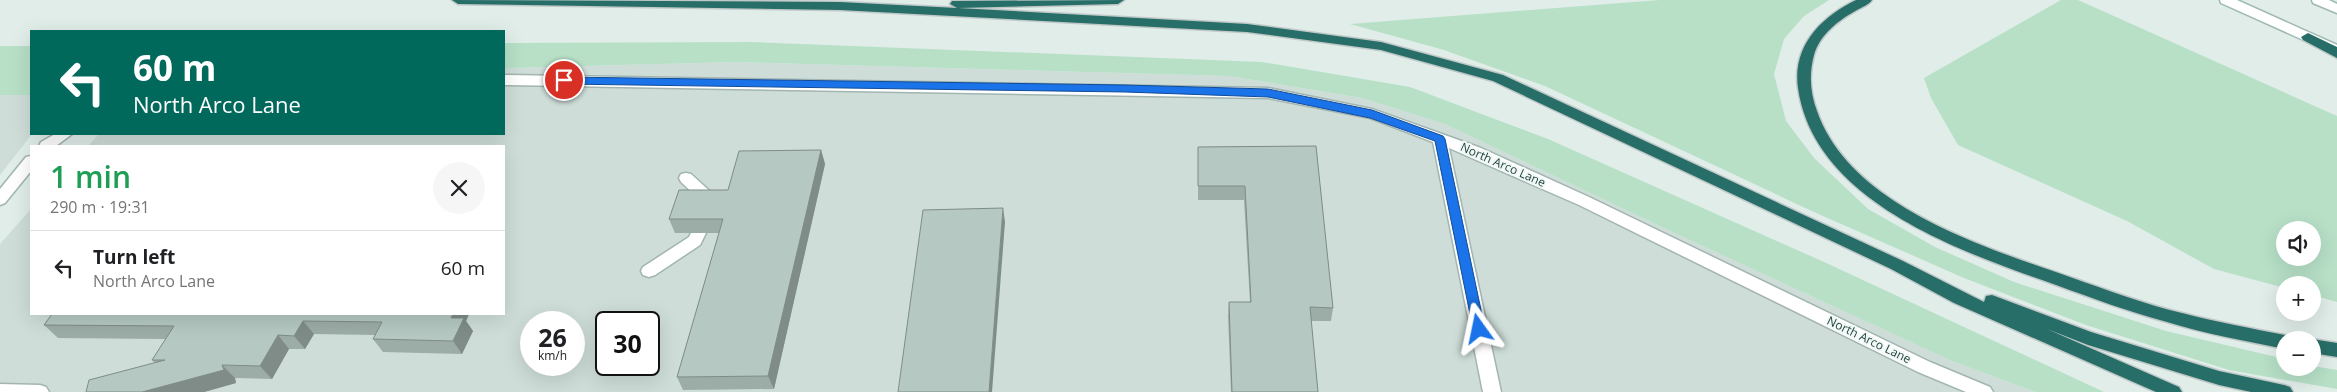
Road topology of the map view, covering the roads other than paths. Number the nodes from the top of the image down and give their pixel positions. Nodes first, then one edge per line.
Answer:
1 (458, 0) edge
2 (1118, 0) edge
3 (1866, 0) edge
4 (2226, 0) edge
5 (2318, 0) edge
6 (840, 6) junction
7 (2337, 9) edge
8 (2308, 37) joint
9 (2337, 51) edge
10 (505, 80) edge
11 (63, 135) edge
12 (1440, 139) junction
13 (48, 145) edge
14 (30, 162) edge
15 (686, 178) dead end
16 (0, 199) edge
17 (708, 204) edge
18 (698, 233) edge
19 (1897, 265) junction
20 (649, 271) dead end
21 (2276, 340) edge
22 (2321, 347) edge
23 (2337, 350) edge
24 (0, 391) edge
25 (40, 392) edge
26 (1492, 392) edge
27 (1984, 392) edge
28 (2173, 392) edge
29 (2284, 392) edge

1 - 6 highway
2 - 6 highway
3 - 21 highway
4 - 8 street
5 - 7 street
6 - 19 highway
8 - 9 highway
10 - 12 street, North Arco Lane
11 - 13 street
12 - 26 street
12 - 27 street, North Arco Lane
14 - 16 street
15 - 17 street
18 - 20 street
19 - 28 highway
19 - 29 highway
22 - 23 highway
24 - 25 street

